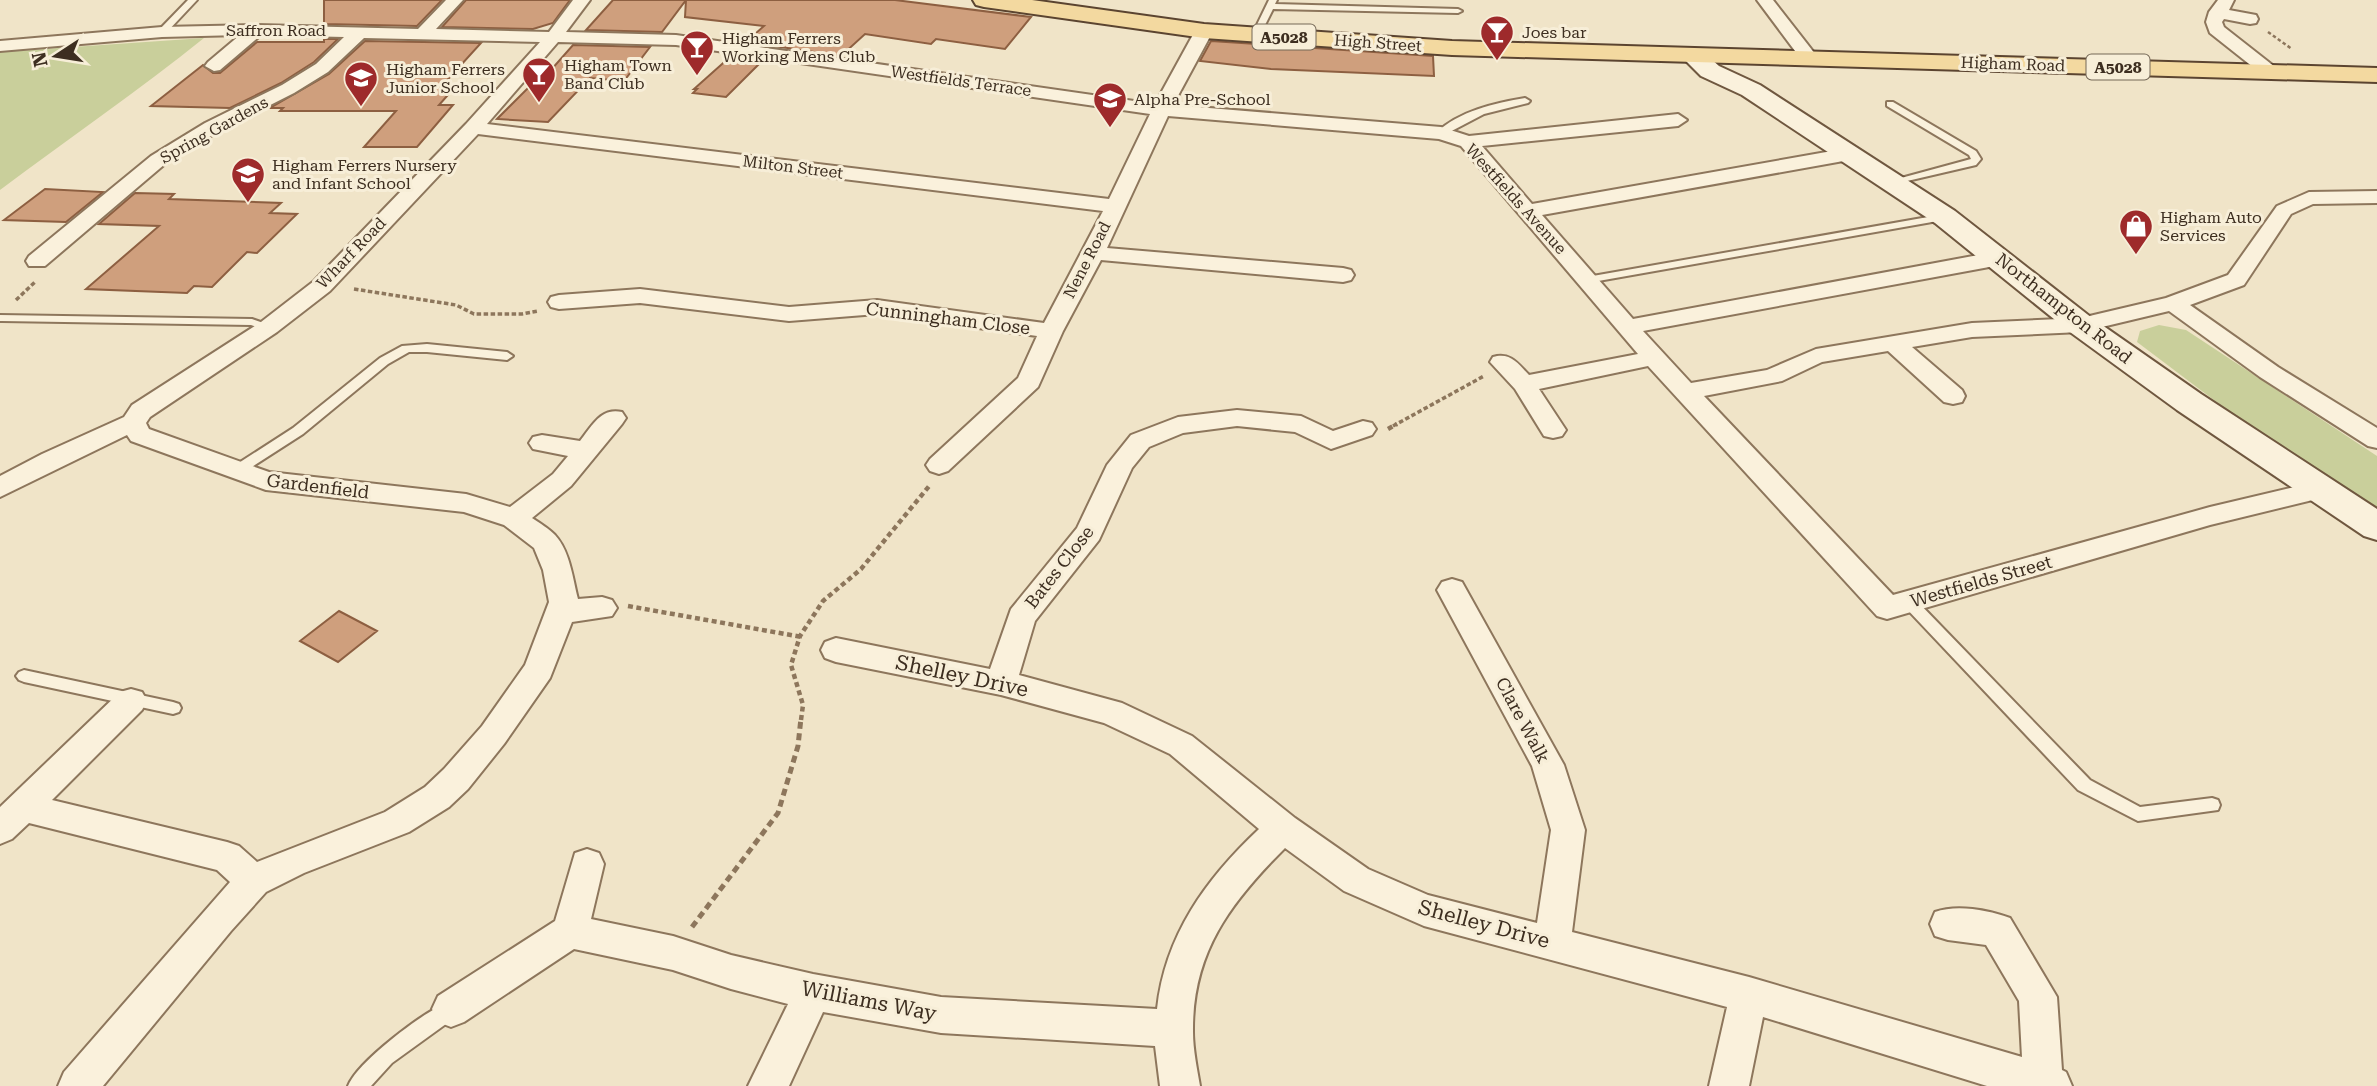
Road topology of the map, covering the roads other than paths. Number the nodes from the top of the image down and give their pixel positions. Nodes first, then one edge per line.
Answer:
1 (193, 0) edge
2 (455, 0) edge
3 (582, 0) edge
4 (984, 0) edge
5 (1765, 0) edge
6 (1271, 3) edge
7 (2221, 6) edge
8 (1458, 11) dead end
9 (2250, 19) road end
10 (257, 30) junction
11 (362, 31) junction
12 (1204, 31) junction
13 (162, 32) junction
14 (422, 34) junction
15 (1256, 35) junction
16 (552, 39) junction
17 (0, 46) edge
18 (1693, 56) junction
19 (1733, 57) junction
20 (1810, 59) junction
21 (214, 66) dead end
22 (2269, 71) junction
23 (2377, 75) edge
24 (1751, 90) junction
25 (1525, 101) dead end
26 (1890, 104) dead end
27 (1161, 110) junction
28 (1678, 120) dead end
29 (473, 128) junction
30 (1441, 133) junction
31 (1468, 142) junction
32 (1849, 155) junction
33 (1894, 183) junction
34 (2377, 197) edge
35 (1114, 206) junction
36 (1527, 211) junction
37 (1945, 217) junction
38 (1094, 253) junction
39 (2000, 258) junction
40 (37, 261) road end
41 (1343, 275) dead end
42 (1587, 280) junction
43 (559, 302) road end
44 (2173, 303) junction
45 (5, 312) road end
46 (2081, 325) junction
47 (269, 327) junction
48 (1627, 327) junction
49 (1051, 331) junction
50 (1893, 343) junction
51 (507, 356) dead end
52 (1654, 358) junction
53 (1686, 392) junction
54 (1953, 396) dead end
55 (613, 418) dead end
56 (133, 424) junction
57 (1363, 429) road end
58 (1553, 430) dead end
59 (2377, 440) edge
60 (542, 443) dead end
61 (586, 450) junction
62 (939, 465) road end
63 (236, 471) junction
64 (0, 488) edge
65 (2319, 490) junction
66 (514, 517) junction
67 (2377, 527) edge
68 (1452, 590) dead end
69 (1909, 602) junction
70 (613, 606) road end
71 (561, 612) junction
72 (836, 650) road end
73 (24, 676) dead end
74 (1000, 683) junction
75 (131, 701) junction
76 (173, 708) dead end
77 (2212, 805) dead end
78 (11, 818) edge
79 (1283, 828) junction
80 (587, 864) dead end
81 (254, 881) junction
82 (1948, 924) dead end
83 (570, 931) junction
84 (1552, 943) junction
85 (813, 992) junction
86 (1749, 995) junction
87 (451, 1009) joint
88 (1174, 1029) junction
89 (2048, 1084) edge
90 (78, 1086) edge
91 (358, 1086) edge
92 (768, 1086) edge
93 (1180, 1086) edge
94 (1729, 1086) edge

1 - 13 lane
2 - 14 street
3 - 16 street, Wharf Road
4 - 12 main road, High Street / A5028
5 - 20 street
6 - 8 lane
6 - 15 lane
7 - 9 street
7 - 22 street
10 - 11 street, Saffron Road
10 - 13 street, Saffron Road
10 - 21 street
11 - 14 street, Saffron Road
11 - 40 street, Spring Gardens
12 - 15 main road, High Street / A5028
12 - 27 street, Nene Road
13 - 17 street, Saffron Road
14 - 16 street, Saffron Road
15 - 18 main road, High Street / A5028
16 - 27 street, Westfields Terrace
16 - 29 street, Wharf Road
18 - 19 main road, High Street / A5028
18 - 24 main road, Northampton Road
19 - 20 main road, Higham Road / A5028
19 - 24 main road
20 - 22 main road, Higham Road / A5028
22 - 23 main road, Higham Road / A5028
24 - 32 main road, Northampton Road
25 - 30 lane
26 - 33 lane
27 - 30 street, Westfields Avenue
27 - 35 street, Nene Road
28 - 31 street
29 - 35 street, Milton Street
29 - 47 street, Wharf Road
30 - 31 street, Westfields Avenue
31 - 36 street, Westfields Avenue
32 - 33 main road, Northampton Road
32 - 36 street
33 - 37 main road, Northampton Road
34 - 44 street
35 - 38 street, Nene Road
36 - 42 street, Westfields Avenue
37 - 39 main road, Northampton Road
37 - 42 lane
38 - 41 street
38 - 49 street, Nene Road
39 - 46 main road, Northampton Road
39 - 48 street
42 - 48 street, Westfields Avenue
43 - 49 street, Cunningham Close
44 - 46 street
44 - 59 street
45 - 47 lane
46 - 50 street
46 - 65 main road, Northampton Road
47 - 56 street, Wharf Road
48 - 52 street, Westfields Avenue
49 - 62 street, Nene Road
50 - 53 street
50 - 54 street
51 - 63 lane
52 - 53 street, Westfields Avenue
52 - 58 street
53 - 69 street, Westfields Street
55 - 61 street
56 - 63 street, Gardenfield
56 - 64 street, Wharf Road
57 - 74 street, Bates Close
60 - 61 street
61 - 66 street
63 - 66 street, Gardenfield
65 - 67 main road, Northampton Road
65 - 69 street, Westfields Street
66 - 71 street, Gardenfield
68 - 84 street, Clare Walk
69 - 77 lane
70 - 71 street
71 - 81 street, Gardenfield
72 - 74 street, Shelley Drive
73 - 75 lane
74 - 79 street, Shelley Drive
75 - 76 lane
75 - 78 street
78 - 81 street
79 - 84 street, Shelley Drive
79 - 88 street
80 - 83 street
81 - 90 street
82 - 89 street
83 - 85 street, Williams Way
83 - 87 street
84 - 86 street, Shelley Drive
85 - 88 street, Williams Way
85 - 92 street
86 - 89 street, Shelley Drive
86 - 94 street
87 - 91 lane
88 - 93 street

